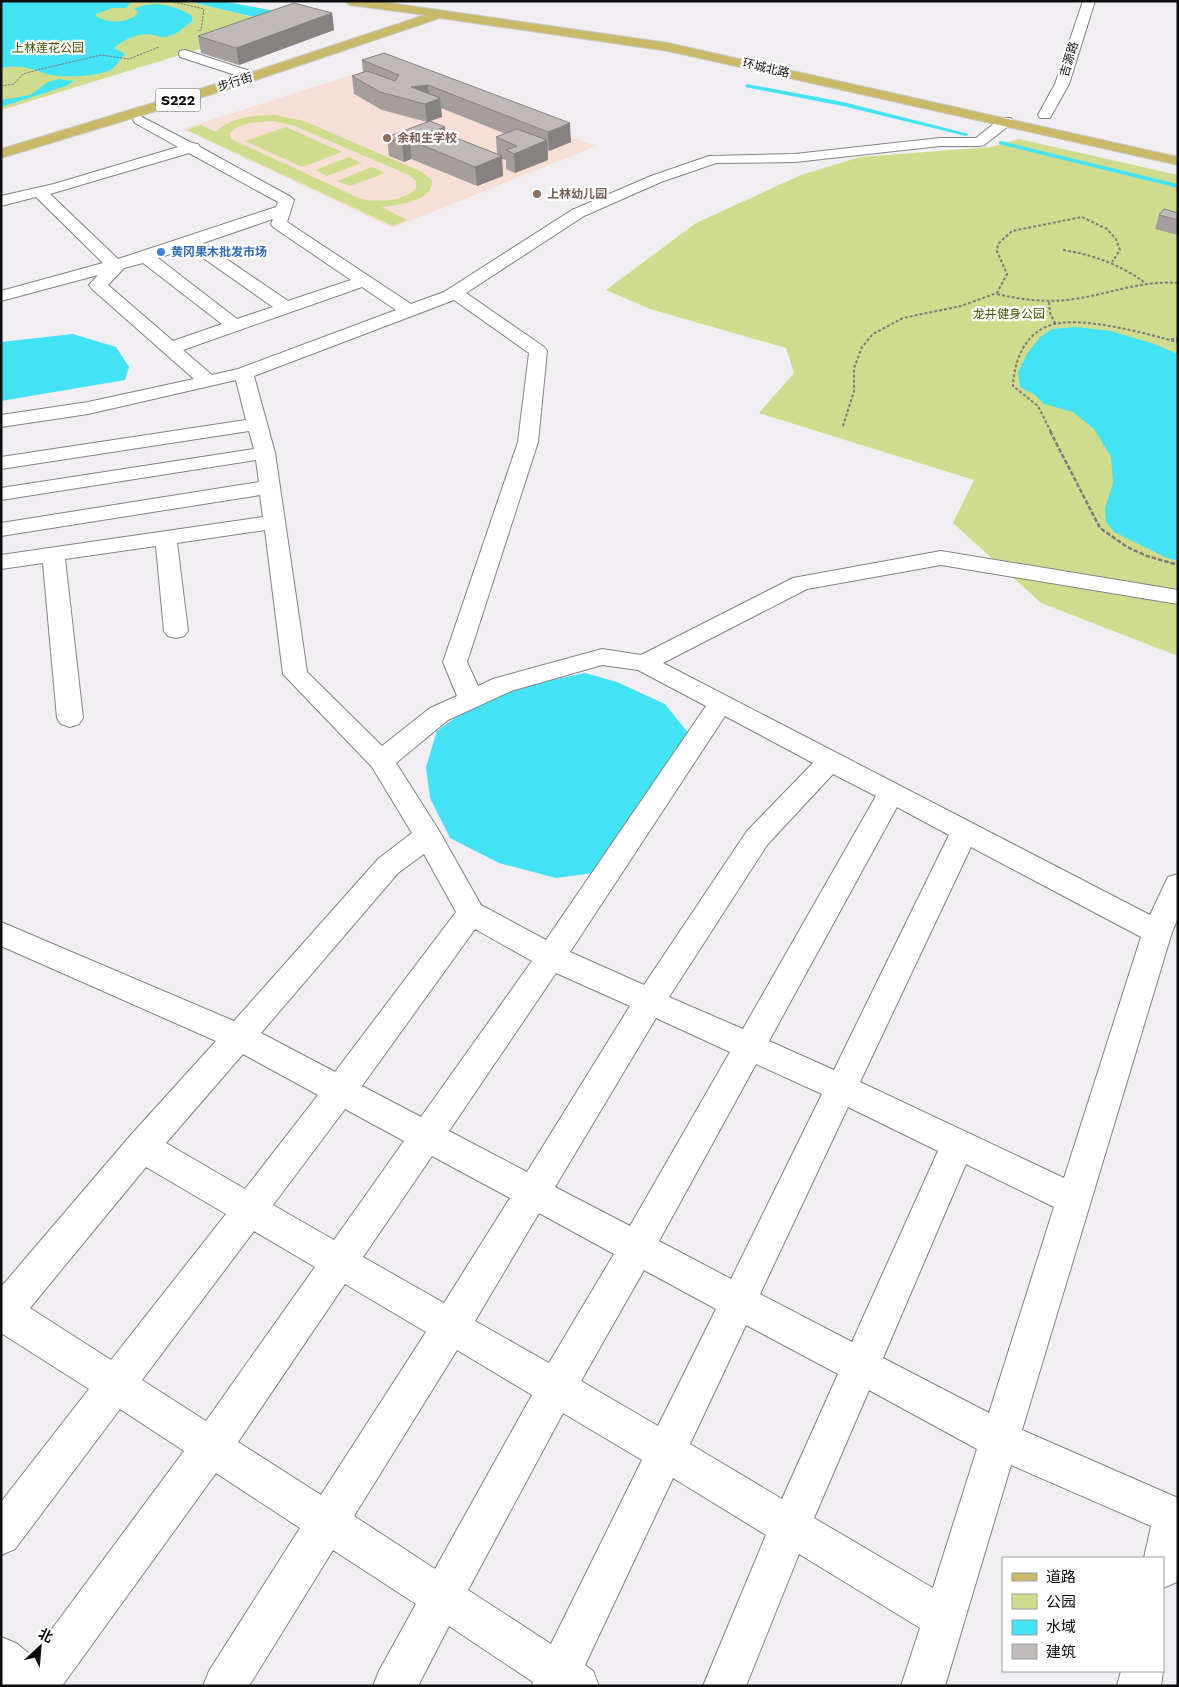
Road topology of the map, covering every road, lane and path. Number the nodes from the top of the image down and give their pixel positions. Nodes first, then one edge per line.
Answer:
1 (342, 1) edge
2 (350, 1) edge
3 (406, 1) edge
4 (1089, 1) edge
5 (469, 4) dead end
6 (442, 7) edge
7 (353, 43) junction
8 (185, 54) dead end
9 (779, 58) dead end
10 (129, 59) dead end
11 (248, 76) dead end
12 (1, 86) edge
13 (1019, 110) dead end
14 (1045, 115) dead end
15 (140, 120) dead end
16 (1006, 122) junction
17 (192, 147) junction
18 (1, 154) edge
19 (1178, 162) edge
20 (39, 192) junction
21 (1, 201) edge
22 (284, 210) junction
23 (191, 242) junction
24 (1063, 250) dead end
25 (146, 258) junction
26 (1112, 262) junction
27 (116, 267) junction
28 (364, 281) junction
29 (1144, 282) junction
30 (1178, 283) edge
31 (455, 293) junction
32 (996, 294) junction
33 (1, 296) edge
34 (1049, 302) junction
35 (286, 308) junction
36 (409, 311) junction
37 (1056, 324) junction
38 (236, 326) junction
39 (1178, 341) edge
40 (171, 348) junction
41 (244, 373) junction
42 (208, 381) junction
43 (1, 422) edge
44 (258, 424) junction
45 (843, 426) dead end
46 (265, 453) junction
47 (1, 463) edge
48 (269, 487) junction
49 (1, 494) edge
50 (274, 522) junction
51 (1, 530) edge
52 (166, 538) junction
53 (53, 554) junction
54 (1, 562) edge
55 (1178, 565) edge
56 (1178, 597) edge
57 (176, 632) dead end
58 (644, 663) junction
59 (471, 700) junction
60 (721, 703) junction
61 (70, 718) dead end
62 (380, 761) junction
63 (830, 761) junction
64 (891, 793) junction
65 (965, 832) junction
66 (428, 836) junction
67 (1178, 885) edge
68 (471, 913) junction
69 (1157, 932) junction
70 (1, 933) edge
71 (551, 957) junction
72 (650, 1001) junction
73 (238, 1037) junction
74 (749, 1048) junction
75 (841, 1088) junction
76 (340, 1091) junction
77 (426, 1137) junction
78 (958, 1144) junction
79 (142, 1147) junction
80 (533, 1193) junction
81 (1074, 1200) junction
82 (250, 1210) junction
83 (637, 1248) junction
84 (340, 1262) junction
85 (739, 1302) junction
86 (3, 1314) edge
87 (452, 1326) junction
88 (860, 1366) junction
89 (115, 1385) junction
90 (556, 1388) junction
91 (998, 1439) junction
92 (211, 1447) junction
93 (666, 1452) junction
94 (1176, 1517) edge
95 (327, 1522) junction
96 (790, 1526) junction
97 (1, 1535) edge
98 (1164, 1564) edge
99 (441, 1597) junction
100 (944, 1618) junction
101 (1, 1658) edge
102 (1142, 1672) edge
103 (563, 1682) edge
104 (36, 1686) edge
105 (224, 1686) edge
106 (394, 1686) edge
107 (724, 1686) edge
108 (923, 1686) edge
109 (1139, 1686) edge

1 - 7 main road
2 - 6 main road, 环城北路
3 - 6 main road, 环城北路
4 - 14 street, 吉源路
5 - 6 main road, S222
6 - 7 main road, 步行街 / S222
6 - 9 main road, 环城北路
6 - 16 main road, 环城北路
7 - 18 main road, 步行街 / S222
8 - 11 street
10 - 12 path
13 - 16 main road
15 - 17 street
16 - 19 main road, 环城北路
16 - 31 street
17 - 20 street
17 - 22 street
20 - 21 street
20 - 27 street
22 - 23 street
22 - 28 street
23 - 25 street
23 - 35 street
24 - 26 path
25 - 27 street
25 - 38 street
26 - 29 path
26 - 32 path
27 - 33 street
27 - 40 street
28 - 35 street
28 - 36 street
29 - 30 path
29 - 34 path
31 - 36 street
31 - 59 street
32 - 34 path
32 - 45 path
34 - 37 path
35 - 38 street
36 - 41 street
37 - 39 path
37 - 55 path
38 - 40 street
40 - 42 street
41 - 42 street
41 - 44 street
42 - 43 street
44 - 46 street
44 - 47 street
46 - 48 street
46 - 49 street
48 - 50 street
48 - 51 street
50 - 52 street
50 - 62 street
52 - 53 street
52 - 57 street
53 - 54 street
53 - 61 street
56 - 58 street
58 - 59 street
58 - 60 street
59 - 62 street
60 - 63 street
60 - 71 street
62 - 66 street
63 - 64 street
63 - 72 street
64 - 65 street
64 - 74 street
65 - 69 street
65 - 75 street
66 - 68 street
66 - 73 street
67 - 69 street
68 - 71 street
68 - 76 street
69 - 81 street
70 - 73 street
71 - 72 street
71 - 77 street
72 - 74 street
72 - 80 street
73 - 76 street
73 - 79 street
74 - 75 street
74 - 83 street
75 - 78 street
75 - 85 street
76 - 77 street
76 - 82 street
77 - 80 street
77 - 84 street
78 - 81 street
78 - 88 street
79 - 82 street
79 - 86 street
80 - 83 street
80 - 87 street
81 - 91 street
82 - 84 street
82 - 89 street
83 - 85 street
83 - 90 street
84 - 87 street
84 - 92 street
85 - 88 street
85 - 93 street
86 - 89 street
87 - 90 street
87 - 95 street
88 - 91 street
88 - 96 street
89 - 92 street
89 - 97 street
90 - 93 street
90 - 99 street
91 - 94 street
91 - 100 street
92 - 95 street
92 - 104 street
93 - 96 street
93 - 103 street
94 - 98 street
95 - 99 street
95 - 105 street
96 - 100 street
96 - 107 street
99 - 103 street
99 - 106 street
100 - 108 street
101 - 104 street
102 - 109 street

